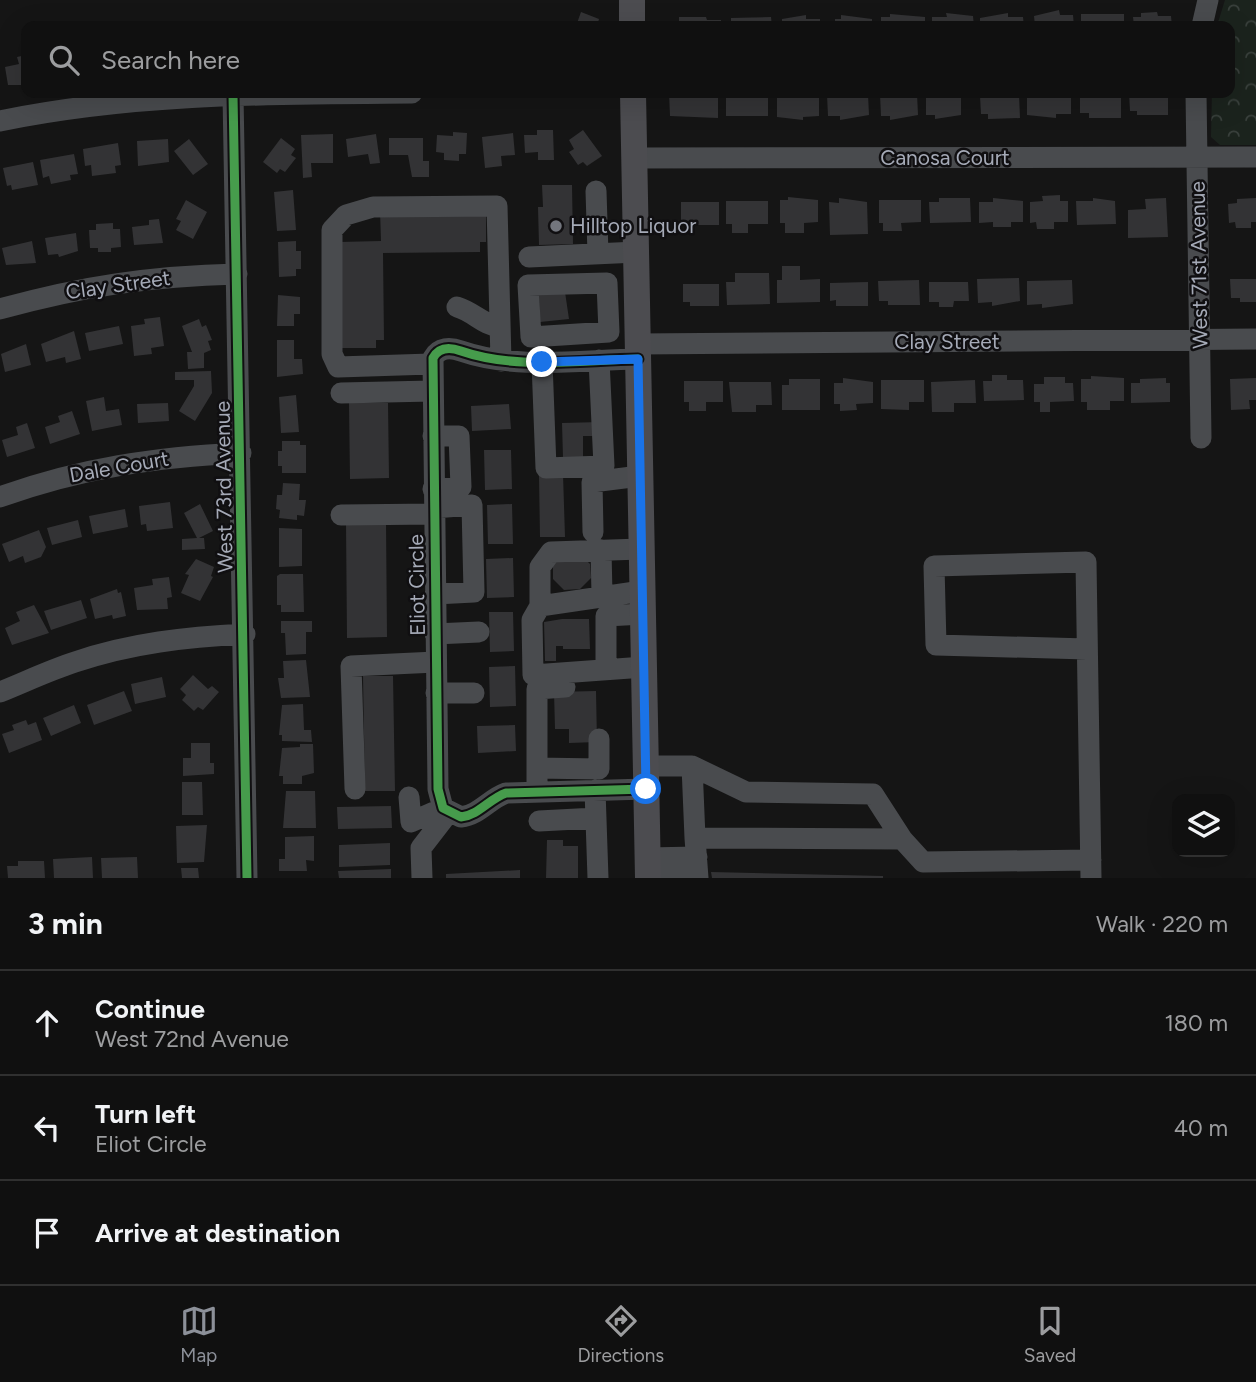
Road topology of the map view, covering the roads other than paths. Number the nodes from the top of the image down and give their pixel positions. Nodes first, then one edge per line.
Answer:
1 (632, 0) edge
2 (1208, 0) edge
3 (632, 21) edge
4 (1203, 21) edge
5 (174, 98) edge
6 (233, 98) edge
7 (634, 98) edge
8 (1196, 98) edge
9 (0, 121) edge
10 (1198, 157) junction
11 (1256, 157) edge
12 (635, 158) junction
13 (596, 191) dead end
14 (636, 253) junction
15 (598, 254) junction
16 (529, 257) dead end
17 (237, 274) junction
18 (457, 307) dead end
19 (0, 309) edge
20 (609, 309) dead end
21 (638, 309) junction
22 (500, 327) junction
23 (1200, 340) junction
24 (1256, 340) edge
25 (638, 351) junction
26 (599, 360) junction
27 (501, 361) junction
28 (542, 362) junction
29 (431, 364) junction
30 (432, 391) junction
31 (341, 393) dead end
32 (1201, 438) dead end
33 (241, 453) junction
34 (640, 476) junction
35 (0, 497) edge
36 (434, 504) junction
37 (341, 515) dead end
38 (597, 541) junction
39 (641, 549) junction
40 (435, 594) junction
41 (602, 595) junction
42 (642, 603) junction
43 (540, 606) junction
44 (479, 632) dead end
45 (244, 634) junction
46 (435, 634) junction
47 (1087, 649) junction
48 (436, 662) junction
49 (606, 670) junction
50 (644, 674) junction
51 (0, 692) edge
52 (436, 693) junction
53 (474, 693) dead end
54 (599, 739) dead end
55 (692, 766) junction
56 (537, 768) junction
57 (646, 777) junction
58 (355, 789) dead end
59 (595, 790) junction
60 (537, 792) junction
61 (409, 797) dead end
62 (446, 811) junction
63 (596, 818) junction
64 (539, 821) dead end
65 (902, 839) junction
66 (697, 861) edge
67 (1091, 869) edge
68 (648, 870) edge
69 (923, 870) edge
70 (1050, 870) edge
71 (247, 878) edge
72 (422, 878) edge
73 (598, 878) edge

1 - 3 main road
2 - 4 street
5 - 9 street
6 - 17 street, West 73rd Avenue
7 - 12 main road
8 - 10 street, West 71st Avenue
10 - 11 street, Canosa Court
10 - 12 street, Canosa Court
10 - 23 street, West 71st Avenue
12 - 14 main road
13 - 15 street
14 - 15 street
14 - 21 main road
15 - 16 street
17 - 19 street, Clay Street
17 - 33 street, West 73rd Avenue
18 - 22 street
20 - 21 street
21 - 25 main road
22 - 27 street
22 - 29 street
23 - 24 street, Clay Street
23 - 25 street, Clay Street
23 - 32 street, West 71st Avenue
25 - 26 street
25 - 34 main road
26 - 28 street
26 - 28 street
27 - 28 street
27 - 29 street
29 - 30 street, Eliot Circle
30 - 31 street
30 - 36 street, Eliot Circle
33 - 35 street, Dale Court
33 - 45 street, West 73rd Avenue
34 - 38 street
34 - 39 main road
36 - 37 street
36 - 40 street, Eliot Circle
36 - 40 street
38 - 39 street
38 - 41 street
38 - 43 street
39 - 42 main road
40 - 46 street, Eliot Circle
41 - 42 street
41 - 43 street
42 - 49 street
42 - 50 main road
43 - 49 street
44 - 46 street
45 - 51 street
45 - 71 street, West 73rd Avenue
46 - 48 street, Eliot Circle
47 - 47 street
47 - 67 street
48 - 52 street, Eliot Circle
48 - 58 street
49 - 50 street
50 - 56 street
50 - 57 main road
52 - 53 street
52 - 62 street, Eliot Circle
54 - 56 street
55 - 57 street
55 - 65 street
55 - 66 street
56 - 60 street
57 - 59 street
57 - 68 main road
59 - 60 street
59 - 63 street
60 - 62 street
61 - 62 street
62 - 72 street
63 - 64 street
63 - 73 street
65 - 66 street
65 - 69 street
66 - 68 street
67 - 70 street
69 - 70 street

